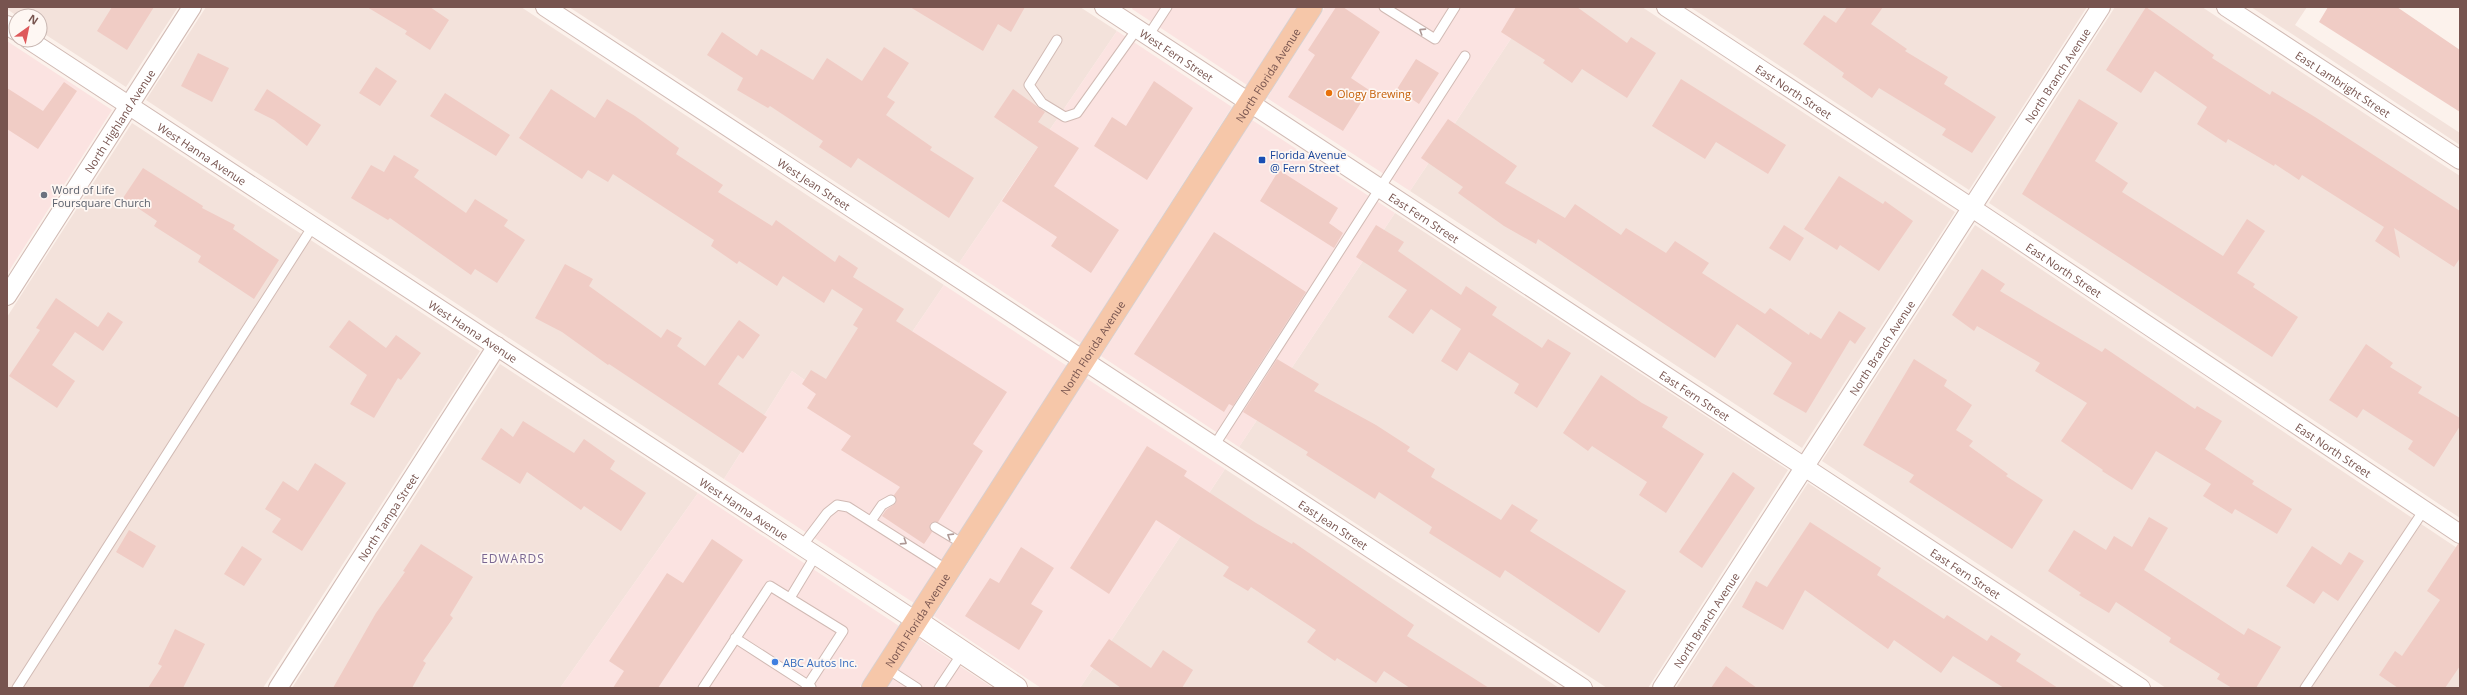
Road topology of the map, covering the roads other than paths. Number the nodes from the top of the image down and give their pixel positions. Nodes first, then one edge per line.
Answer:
1 (192, 7) edge
2 (545, 7) edge
3 (1104, 7) edge
4 (1167, 7) edge
5 (1311, 7) edge
6 (1384, 7) edge
7 (1455, 7) edge
8 (1666, 7) edge
9 (2101, 7) edge
10 (2226, 7) edge
11 (1142, 32) junction
12 (1057, 40) dead end
13 (41, 48) edge
14 (1465, 56) dead end
15 (1250, 103) junction
16 (129, 105) junction
17 (2460, 160) edge
18 (1380, 188) junction
19 (1972, 208) junction
20 (313, 226) junction
21 (7, 296) edge
22 (497, 346) junction
23 (1084, 361) junction
24 (1214, 446) junction
25 (1805, 466) junction
26 (891, 500) dead end
27 (2424, 510) junction
28 (871, 521) junction
29 (935, 526) dead end
30 (2460, 534) edge
31 (965, 545) junction
32 (809, 550) junction
33 (949, 571) junction
34 (790, 598) junction
35 (916, 621) junction
36 (735, 638) junction
37 (963, 652) junction
38 (886, 668) junction
39 (809, 687) edge
40 (18, 688) edge
41 (278, 688) edge
42 (702, 688) edge
43 (873, 688) edge
44 (917, 688) edge
45 (939, 688) edge
46 (1016, 688) edge
47 (1583, 688) edge
48 (1662, 688) edge
49 (2141, 688) edge
50 (2305, 688) edge

1 - 16 street, North Highland Avenue
2 - 23 street, West Jean Street
3 - 11 street, West Fern Street
4 - 11 lane
5 - 15 main road, North Florida Avenue
7 -> 6 lane
8 - 19 street, East North Street
9 - 19 street, North Branch Avenue
10 - 17 street, East Lambright Street
11 - 12 lane
11 - 15 street, West Fern Street
13 - 16 street, West Hanna Avenue
14 - 18 lane
15 - 18 street, East Fern Street
15 - 23 main road, North Florida Avenue
16 - 20 street, West Hanna Avenue
16 - 21 street, North Highland Avenue
18 - 24 lane
18 - 25 street, East Fern Street
19 - 25 street, North Branch Avenue
19 - 27 street, East North Street
20 - 22 street, West Hanna Avenue
20 - 40 lane
22 - 32 street, West Hanna Avenue
22 - 41 street, North Tampa Street
23 - 24 street, East Jean Street
23 - 31 main road, North Florida Avenue
24 - 47 street, East Jean Street
25 - 48 street, North Branch Avenue
25 - 49 street, East Fern Street
26 - 28 lane
27 - 30 street, East North Street
27 - 50 lane
28 - 32 lane
28 -> 33 lane
31 -> 29 lane
31 - 33 main road, North Florida Avenue
32 - 34 lane
32 - 35 street, West Hanna Avenue
33 - 35 main road, North Florida Avenue
34 - 36 lane
34 - 39 lane
35 - 37 street
35 - 38 main road, North Florida Avenue
36 - 39 lane
36 - 42 lane
37 - 45 lane
37 - 46 street
38 - 43 main road, North Florida Avenue
38 - 44 lane

